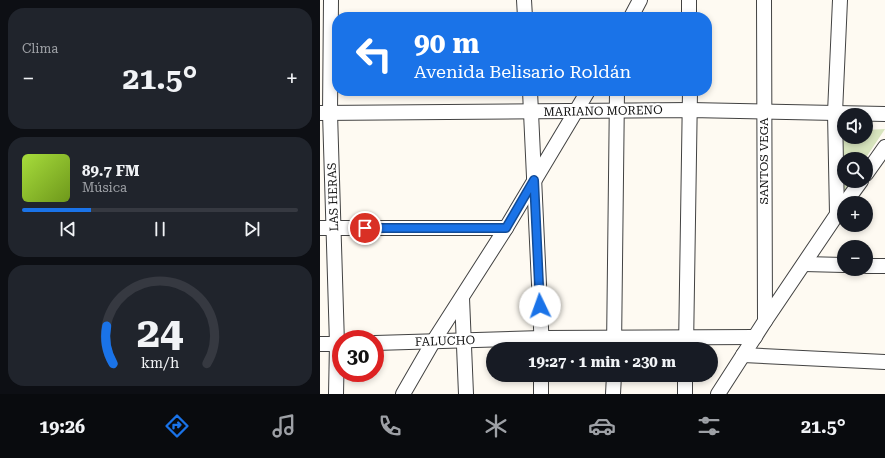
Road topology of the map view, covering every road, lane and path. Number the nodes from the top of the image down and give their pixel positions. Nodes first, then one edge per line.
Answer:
1 (331, 0) edge
2 (524, 0) edge
3 (640, 0) edge
4 (689, 0) edge
5 (764, 0) edge
6 (840, 0) edge
7 (525, 12) edge
8 (634, 12) edge
9 (689, 12) edge
10 (530, 96) edge
11 (585, 96) edge
12 (617, 96) edge
13 (690, 96) edge
14 (577, 110) junction
15 (617, 110) junction
16 (690, 110) junction
17 (532, 112) junction
18 (764, 112) junction
19 (325, 113) edge
20 (836, 113) junction
21 (885, 114) edge
22 (885, 147) edge
23 (873, 164) edge
24 (534, 180) junction
25 (841, 196) edge
26 (837, 214) edge
27 (327, 228) edge
28 (506, 228) junction
29 (804, 264) junction
30 (837, 265) edge
31 (873, 266) edge
32 (885, 266) edge
33 (462, 298) junction
34 (765, 321) junction
35 (338, 330) edge
36 (755, 337) junction
37 (464, 341) junction
38 (433, 342) junction
39 (490, 342) edge
40 (542, 342) edge
41 (614, 342) edge
42 (686, 342) edge
43 (698, 342) edge
44 (384, 343) edge
45 (320, 344) edge
46 (332, 344) edge
47 (743, 355) junction
48 (885, 362) edge
49 (337, 382) edge
50 (542, 382) edge
51 (614, 382) edge
52 (685, 382) edge
53 (336, 394) edge
54 (403, 394) edge
55 (466, 394) edge
56 (541, 394) edge
57 (613, 394) edge
58 (685, 394) edge
59 (718, 394) edge

1 - 19 street, LAS HERAS
2 - 7 street
3 - 8 street
4 - 9 street
5 - 18 street, SANTOS VEGA
6 - 20 street
10 - 17 street
11 - 14 street
12 - 15 street
13 - 16 street
14 - 15 street, MARIANO MORENO
14 - 17 street, MARIANO MORENO
14 - 24 street
15 - 16 street, MARIANO MORENO
15 - 41 street
16 - 18 street, MARIANO MORENO
16 - 42 street
17 - 19 street, MARIANO MORENO
17 - 24 street
18 - 20 street, MARIANO MORENO
18 - 34 street, SANTOS VEGA
19 - 27 street, LAS HERAS
20 - 21 street, MARIANO MORENO
20 - 25 street
22 - 23 street
24 - 28 street
24 - 40 street
26 - 29 street
27 - 28 street
27 - 35 street, LAS HERAS
28 - 33 street
29 - 30 street
29 - 34 street
31 - 32 street
33 - 37 street
33 - 38 street
34 - 36 street
36 - 43 street, FALUCHO
36 - 47 street
37 - 38 street, FALUCHO
37 - 39 street, FALUCHO
37 - 55 street
38 - 44 street, FALUCHO
38 - 54 street
45 - 46 street
47 - 48 street
47 - 59 street
49 - 53 street, LAS HERAS
50 - 56 street
51 - 57 street
52 - 58 street

